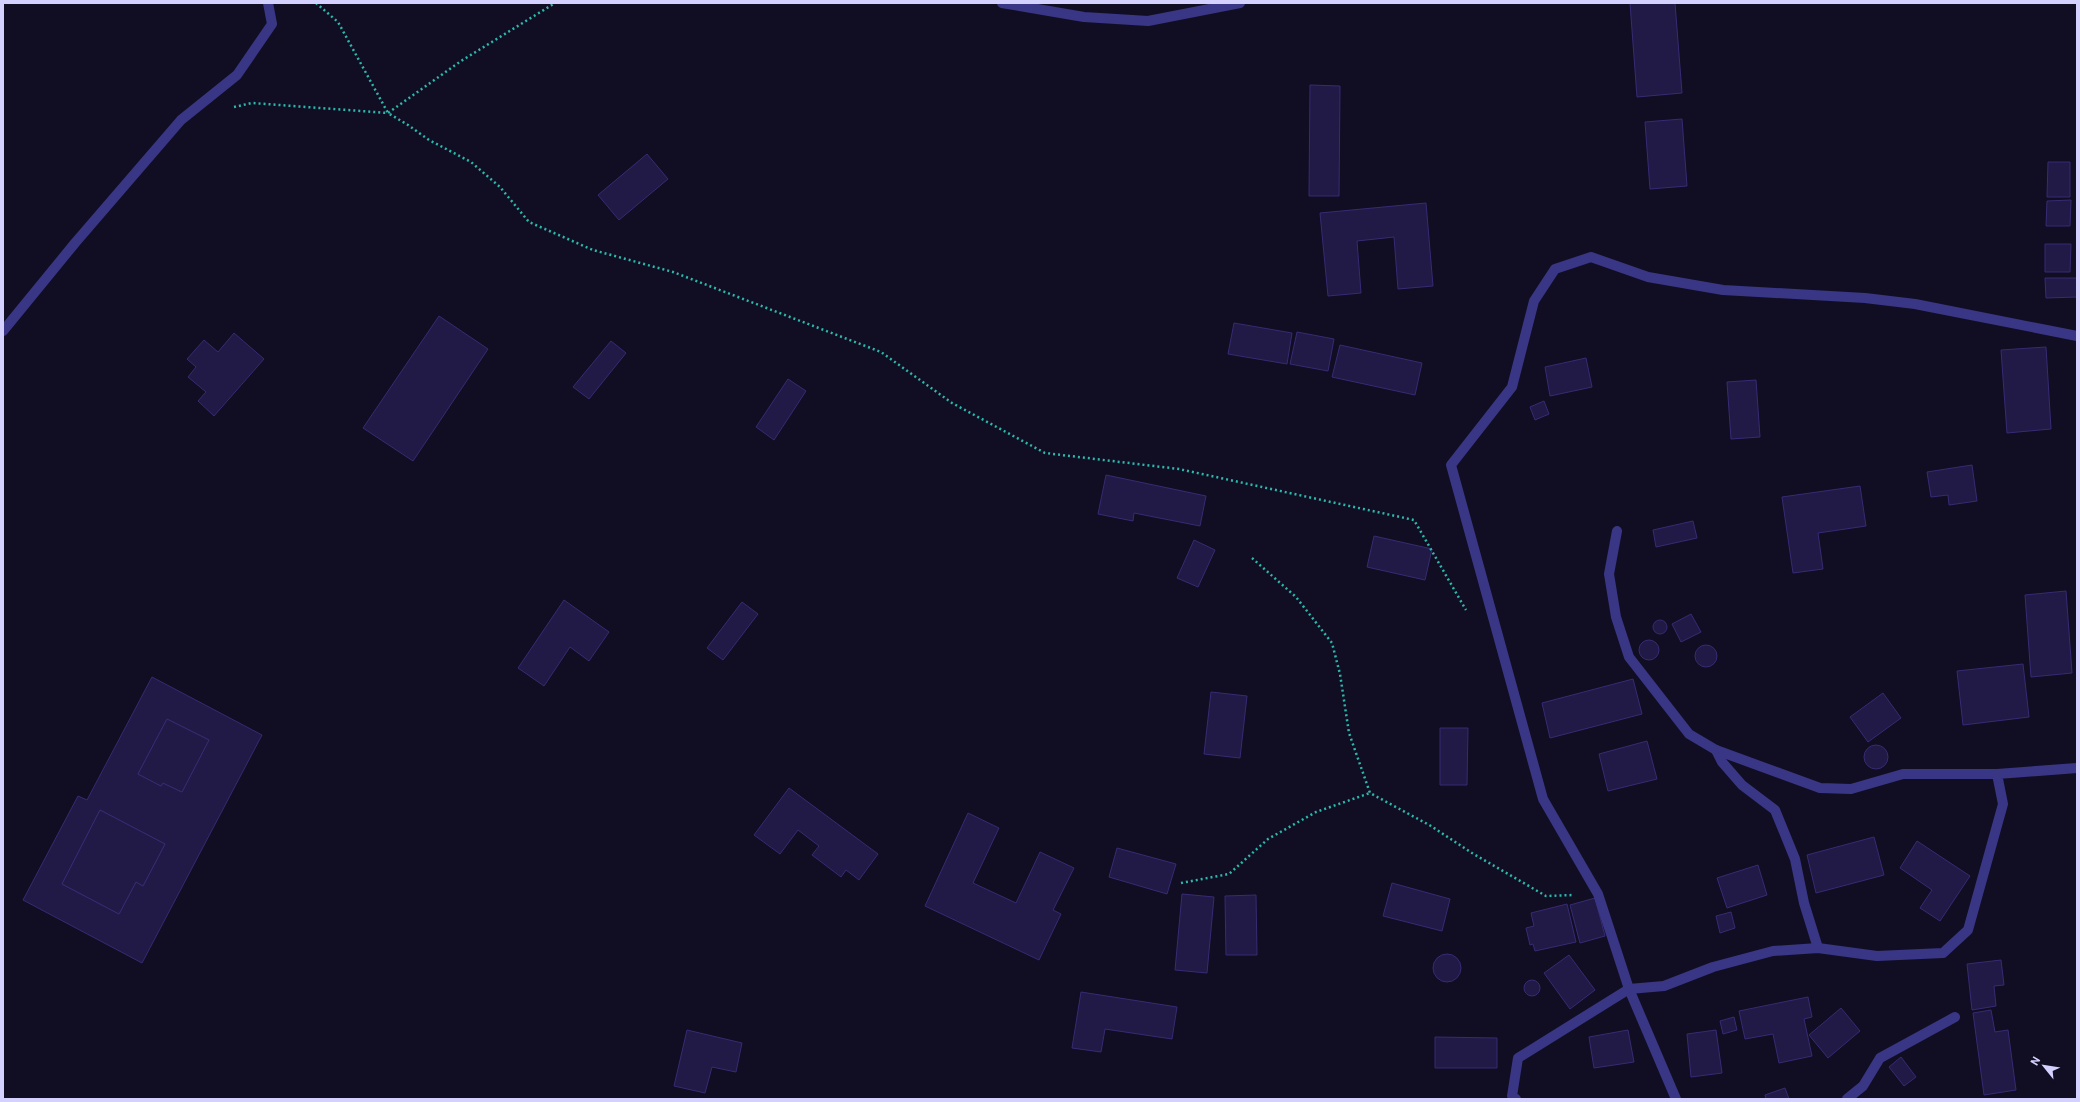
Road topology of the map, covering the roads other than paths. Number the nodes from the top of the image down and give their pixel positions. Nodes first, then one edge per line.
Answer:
1 (268, 3) edge
2 (1002, 3) edge
3 (1240, 3) edge
4 (3, 331) edge
5 (2077, 336) edge
6 (1617, 531) dead end
7 (1716, 750) junction
8 (2077, 768) edge
9 (1997, 774) junction
10 (1818, 948) junction
11 (1629, 989) junction
12 (1955, 1017) dead end
13 (1516, 1099) edge
14 (1676, 1099) edge
15 (1847, 1099) edge

1 - 4 street
2 - 3 street
5 - 11 street
6 - 7 street
7 - 9 street
7 - 10 street
8 - 9 street
9 - 10 street
10 - 11 street
11 - 13 street
11 - 14 street
12 - 15 street

